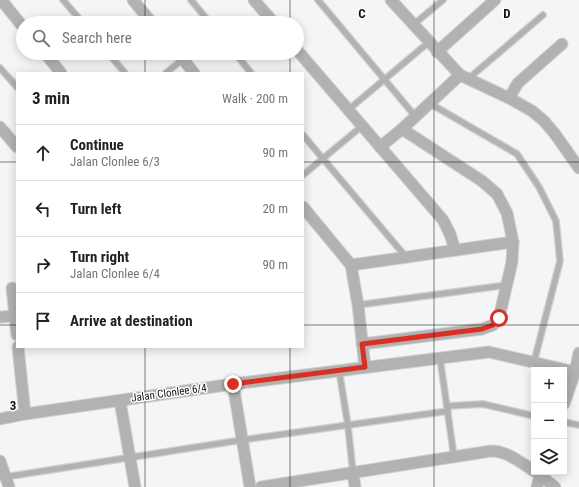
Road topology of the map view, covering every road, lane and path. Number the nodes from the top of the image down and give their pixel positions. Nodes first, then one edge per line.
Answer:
1 (63, 0) edge
2 (133, 0) edge
3 (191, 0) edge
4 (254, 0) edge
5 (318, 0) edge
6 (391, 0) edge
7 (443, 0) edge
8 (495, 0) edge
9 (4, 2) edge
10 (543, 14) dead end
11 (77, 16) edge
12 (146, 16) edge
13 (204, 16) edge
14 (268, 16) edge
15 (16, 18) edge
16 (414, 25) junction
17 (429, 42) junction
18 (562, 44) dead end
19 (437, 52) junction
20 (304, 58) edge
21 (51, 60) edge
22 (114, 60) edge
23 (177, 60) edge
24 (183, 60) edge
25 (241, 60) edge
26 (0, 68) edge
27 (61, 72) edge
28 (124, 72) edge
29 (167, 72) edge
30 (193, 72) edge
31 (251, 72) edge
32 (464, 77) junction
33 (384, 80) junction
34 (16, 86) edge
35 (509, 98) junction
36 (429, 103) junction
37 (348, 110) junction
38 (415, 116) junction
39 (362, 126) junction
40 (0, 127) edge
41 (402, 129) junction
42 (304, 136) edge
43 (16, 146) edge
44 (380, 147) junction
45 (323, 159) junction
46 (579, 168) edge
47 (304, 174) edge
48 (304, 208) edge
49 (514, 242) junction
50 (455, 250) junction
51 (406, 258) junction
52 (351, 265) junction
53 (507, 285) junction
54 (12, 288) dead end
55 (358, 306) junction
56 (15, 316) junction
57 (0, 317) edge
58 (16, 326) edge
59 (362, 344) junction
60 (18, 348) edge
61 (579, 353) edge
62 (440, 358) junction
63 (534, 362) junction
64 (365, 367) junction
65 (339, 370) junction
66 (577, 372) edge
67 (233, 384) junction
68 (120, 400) junction
69 (564, 403) edge
70 (448, 409) junction
71 (25, 414) junction
72 (531, 415) edge
73 (0, 419) edge
74 (567, 423) edge
75 (579, 425) edge
76 (348, 426) junction
77 (242, 440) junction
78 (130, 457) junction
79 (454, 457) junction
80 (0, 461) edge
81 (531, 468) edge
82 (353, 473) junction
83 (538, 475) edge
84 (541, 475) edge
85 (7, 482) edge
86 (304, 484) edge
87 (135, 487) edge
88 (250, 487) edge
89 (261, 487) edge
90 (355, 487) edge
91 (537, 487) edge
92 (554, 487) edge

1 - 11 lane
2 - 12 street
3 - 13 lane
4 - 14 street
5 - 33 lane
6 - 16 street
7 - 16 lane
8 - 19 street
9 - 15 street
10 - 32 lane
16 - 17 street
17 - 19 street
17 - 33 lane
18 - 35 street
19 - 32 street
20 - 37 street
21 - 27 street
22 - 28 lane
23 - 29 lane
24 - 30 street
25 - 31 lane
26 - 34 lane
32 - 35 street
32 - 36 street
33 - 37 lane
33 - 38 lane
35 - 46 street
36 - 38 street
36 - 63 lane
37 - 39 street
38 - 41 street
39 - 44 street
39 - 45 lane
40 - 43 street
41 - 44 street
41 - 49 street
42 - 45 lane
44 - 50 street
45 - 47 lane
45 - 51 lane
48 - 52 street
49 - 50 street
49 - 53 street
50 - 51 street
51 - 52 street
52 - 55 street
53 - 55 lane
53 - 59 street
54 - 56 street
55 - 59 street
56 - 57 street
56 - 58 street
59 - 64 street
60 - 71 street
61 - 66 street
62 - 63 street, Jalan Clonlee 6/4
62 - 64 street, Jalan Clonlee 6/4
62 - 70 lane
63 - 66 street, Jalan Clonlee 6/4
64 - 65 street, Jalan Clonlee 6/4
65 - 67 street, Jalan Clonlee 6/4
65 - 76 lane
66 - 69 street
67 - 68 street, Jalan Clonlee 6/4
67 - 77 street
68 - 71 street, Jalan Clonlee 6/4
68 - 78 street
70 - 72 lane
70 - 76 lane
70 - 79 lane
71 - 73 street, Jalan Clonlee 6/4
74 - 75 lane
76 - 77 lane
76 - 82 lane
77 - 78 lane
77 - 88 street
78 - 85 lane
78 - 87 street
79 - 81 street
79 - 82 street
80 - 85 street
82 - 86 street
82 - 90 street
83 - 91 street
84 - 92 street
86 - 89 street

